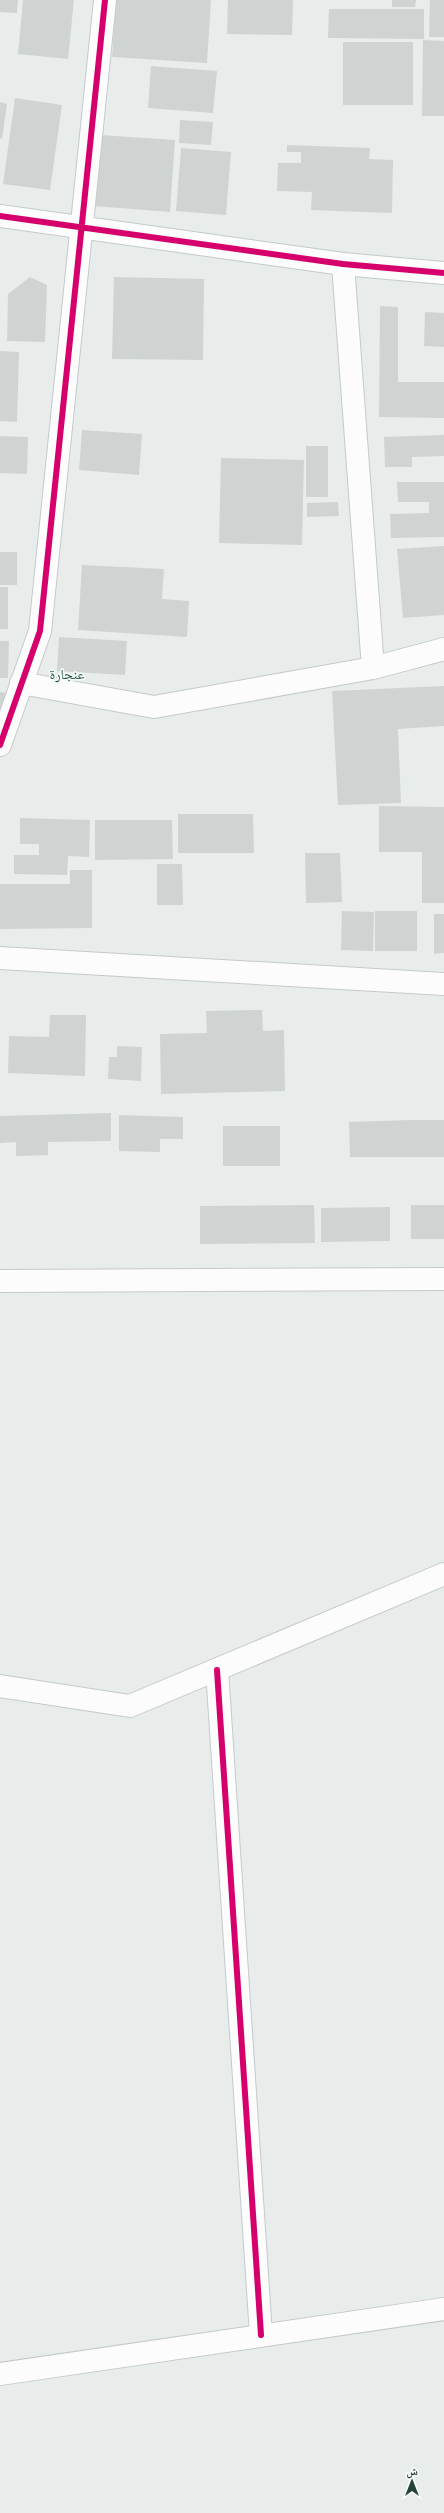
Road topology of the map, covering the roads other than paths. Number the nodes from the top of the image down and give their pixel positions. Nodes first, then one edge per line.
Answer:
1 (105, 0) edge
2 (0, 216) edge
3 (82, 226) junction
4 (343, 264) junction
5 (444, 273) edge
6 (444, 649) edge
7 (373, 668) junction
8 (21, 683) junction
9 (0, 745) edge
10 (0, 958) edge
11 (444, 984) edge
12 (444, 1279) edge
13 (0, 1281) edge
14 (444, 1574) edge
15 (216, 1670) junction
16 (0, 1686) edge
17 (444, 2309) edge
18 (261, 2335) junction
19 (0, 2374) edge

1 - 3 street
2 - 3 street
3 - 4 street
3 - 8 street
4 - 5 street
4 - 7 street
6 - 7 street
7 - 8 street
8 - 9 street
10 - 11 street
12 - 13 street
14 - 15 street
15 - 16 street
15 - 18 street
17 - 18 street
18 - 19 street

